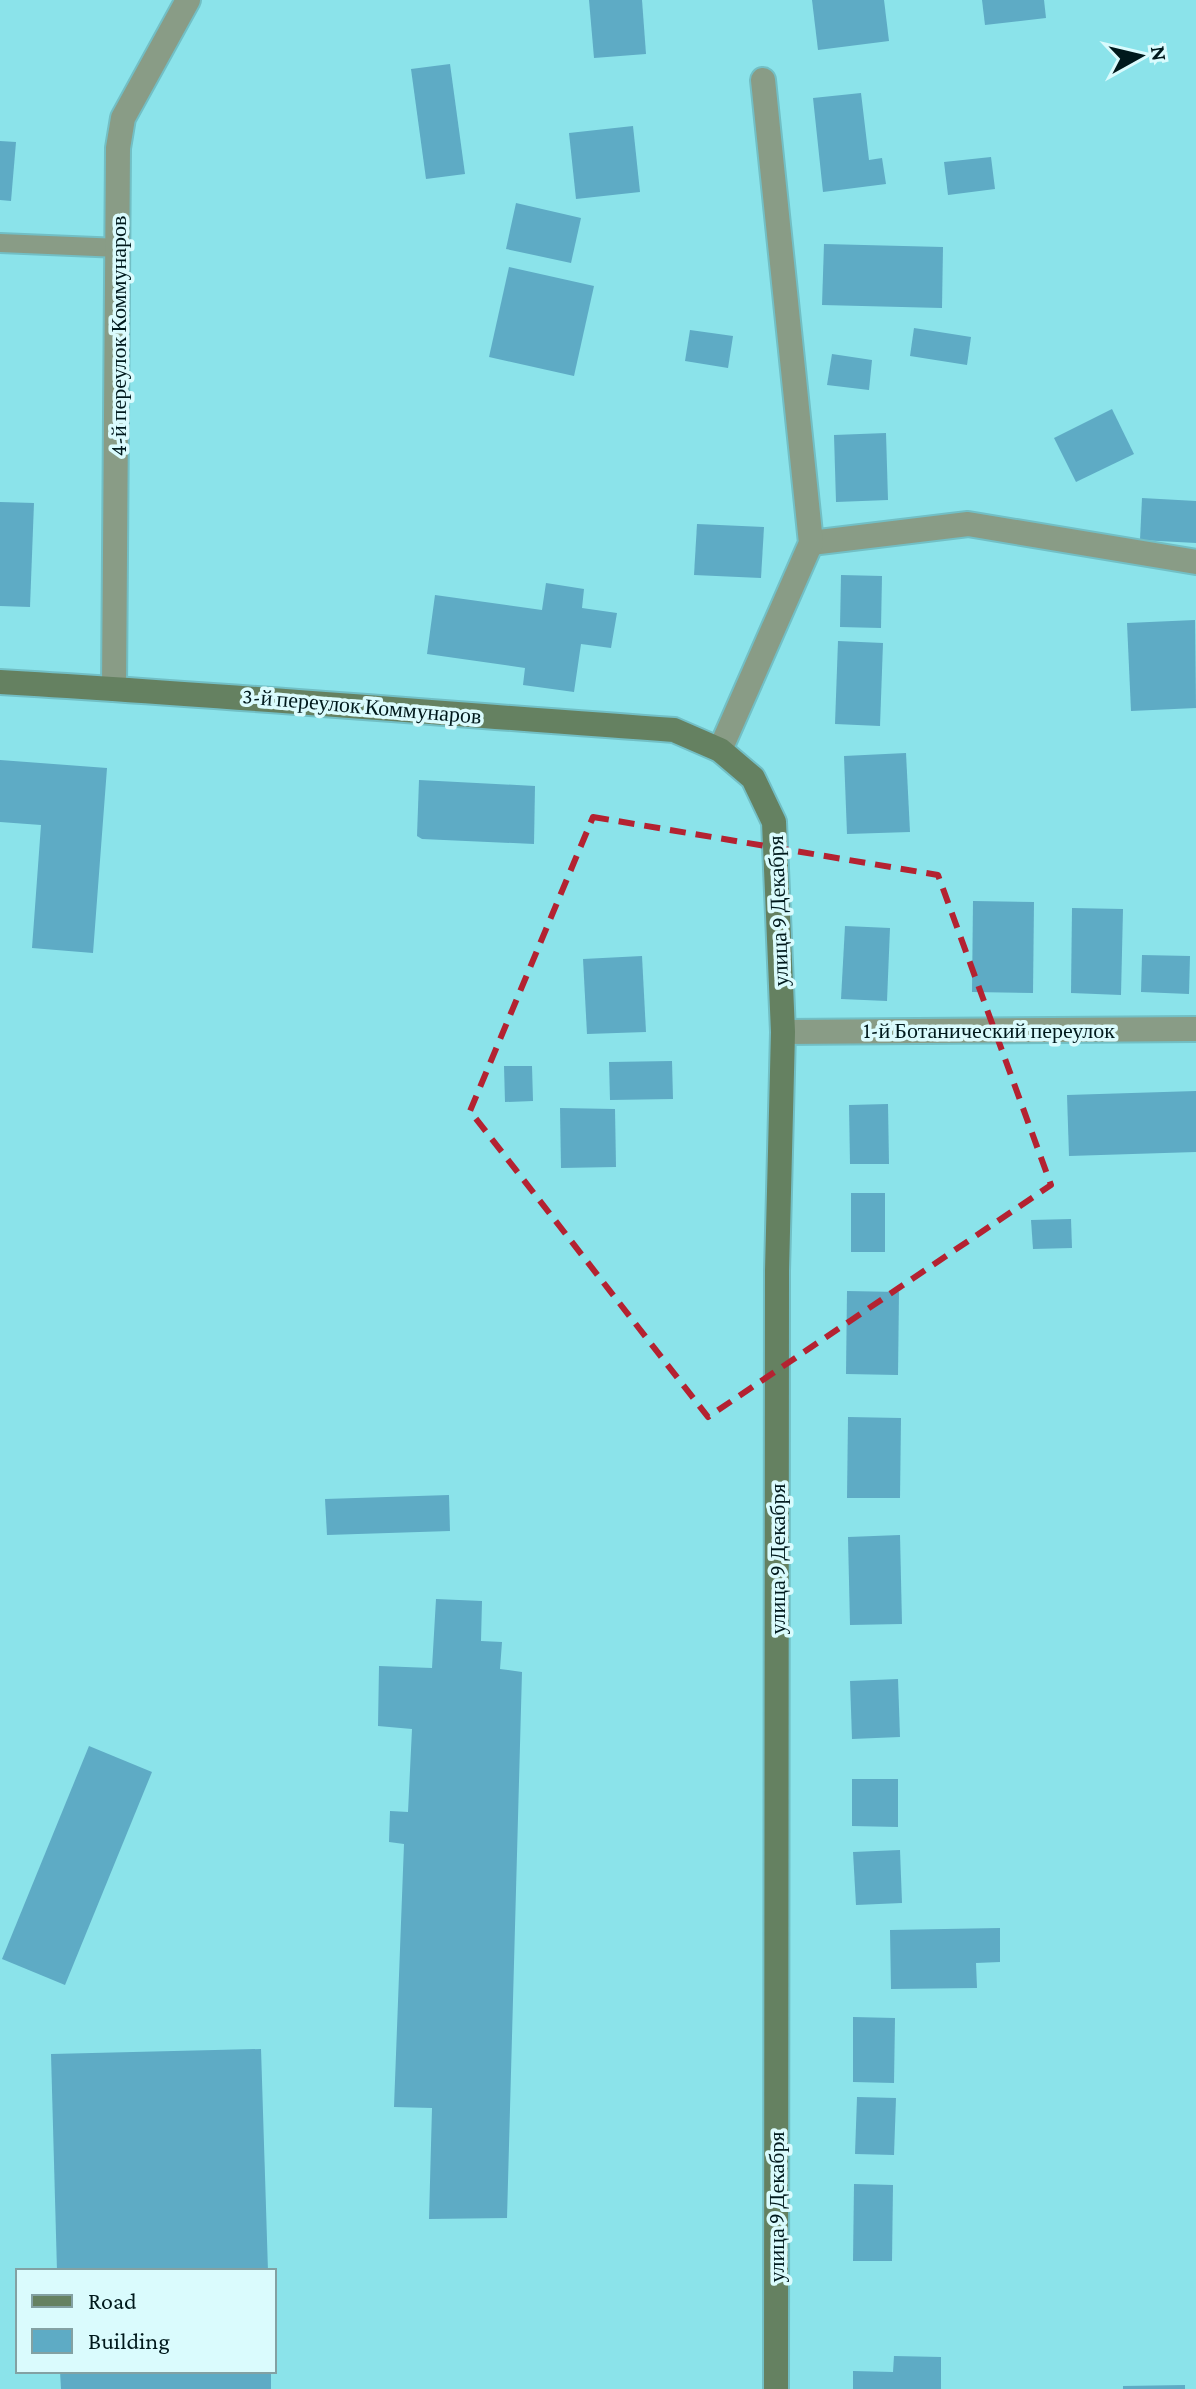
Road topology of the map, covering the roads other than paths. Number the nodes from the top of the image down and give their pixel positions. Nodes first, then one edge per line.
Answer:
1 (188, 0) edge
2 (763, 80) dead end
3 (0, 243) edge
4 (120, 248) junction
5 (811, 543) junction
6 (1196, 562) edge
7 (0, 682) edge
8 (114, 689) junction
9 (720, 750) junction
10 (1196, 1029) edge
11 (783, 1032) junction
12 (776, 2389) edge

1 - 4 street, 4-й переулок Коммунаров
2 - 5 street
3 - 4 lane
4 - 8 street, 4-й переулок Коммунаров
5 - 6 street
5 - 9 street
7 - 8 street, 3-й переулок Коммунаров
8 - 9 street, 3-й переулок Коммунаров
9 - 11 street, улица 9 Декабря
10 - 11 street, 1-й Ботанический переулок
11 - 12 street, улица 9 Декабря

